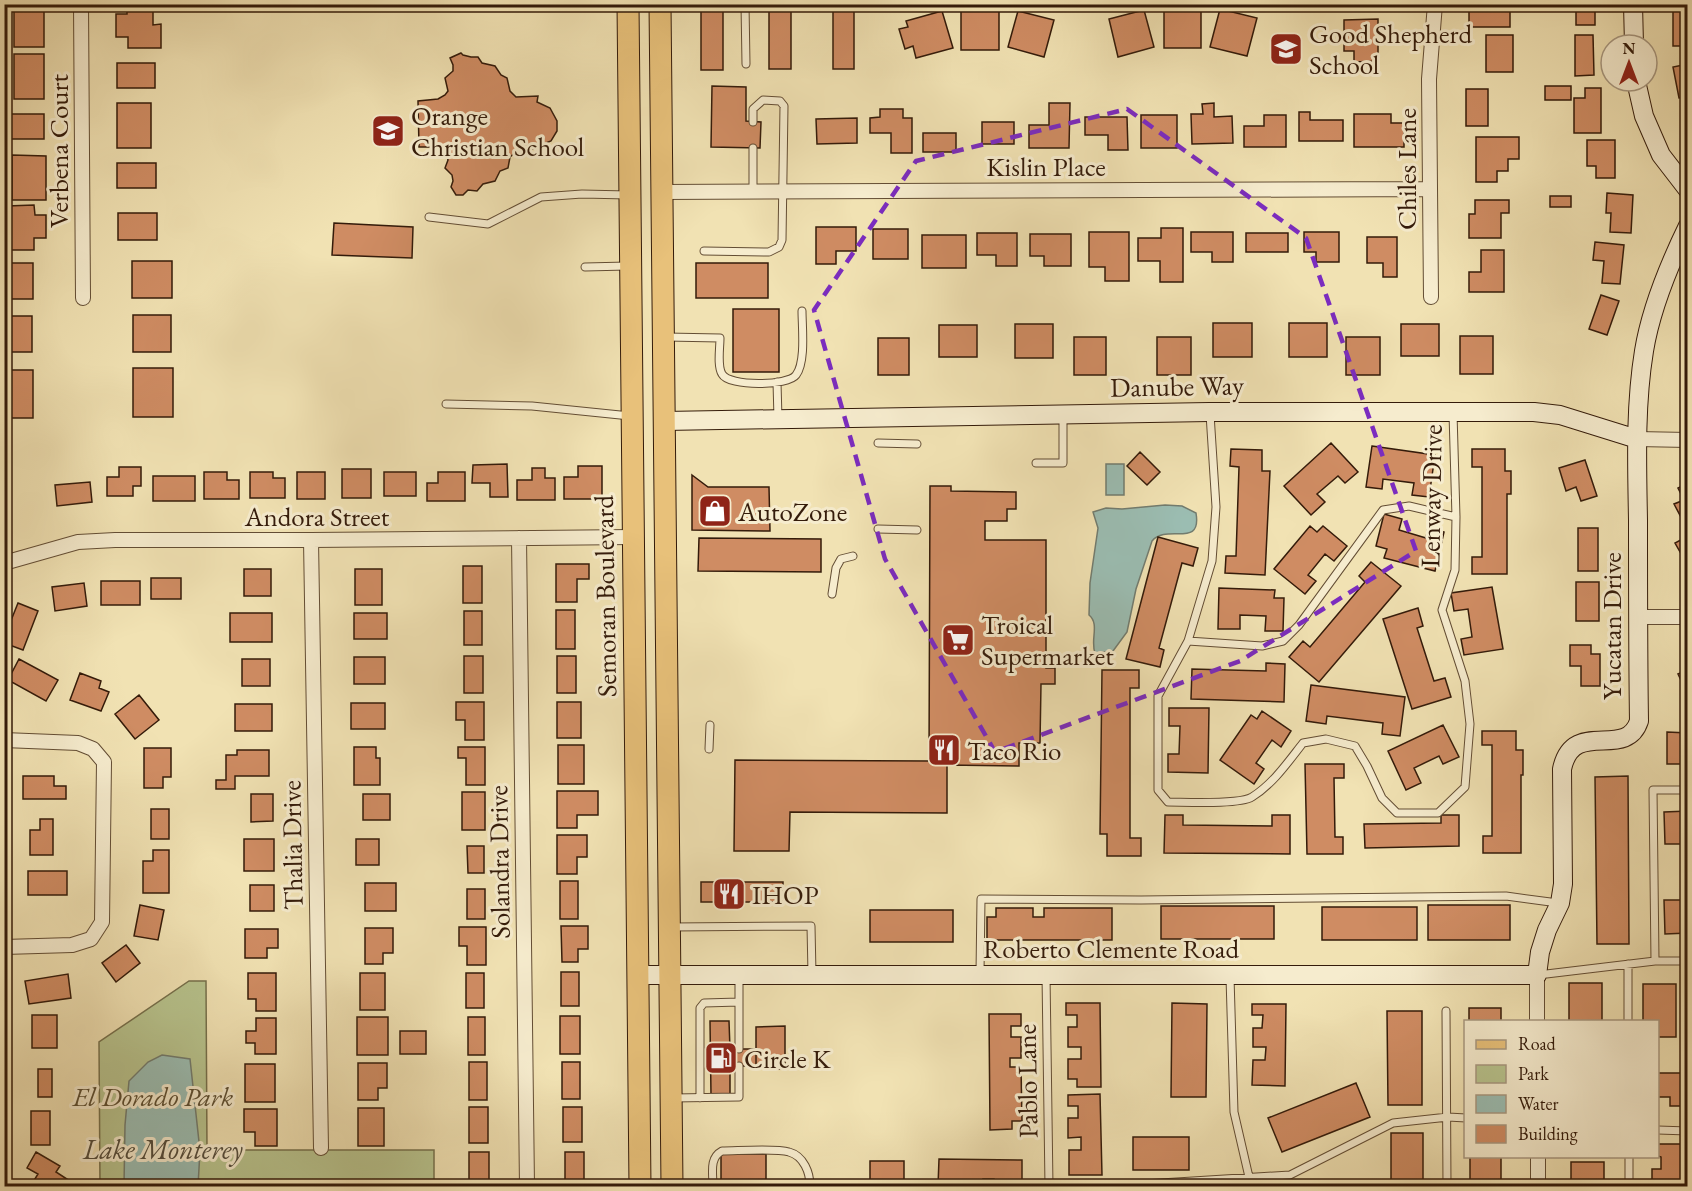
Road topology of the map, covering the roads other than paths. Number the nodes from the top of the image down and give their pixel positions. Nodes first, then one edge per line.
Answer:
1 (81, 4) edge
2 (628, 4) edge
3 (660, 4) edge
4 (745, 4) edge
5 (1435, 4) edge
6 (1633, 4) edge
7 (1634, 33) edge
8 (746, 64) dead end
9 (1639, 93) edge
10 (753, 122) dead end
11 (753, 148) dead end
12 (1430, 189) junction
13 (1688, 190) edge
14 (781, 191) junction
15 (662, 192) junction
16 (753, 192) junction
17 (630, 195) junction
18 (429, 217) dead end
19 (1688, 226) edge
20 (704, 251) dead end
21 (631, 266) junction
22 (585, 267) dead end
23 (1431, 297) dead end
24 (83, 298) dead end
25 (802, 311) dead end
26 (663, 337) junction
27 (632, 370) junction
28 (777, 382) junction
29 (446, 404) dead end
30 (1453, 410) junction
31 (1209, 412) junction
32 (1063, 415) junction
33 (632, 416) junction
34 (778, 419) junction
35 (664, 421) junction
36 (1637, 439) junction
37 (1688, 440) edge
38 (878, 444) dead end
39 (917, 444) dead end
40 (1036, 463) dead end
41 (664, 464) junction
42 (1456, 517) junction
43 (878, 529) dead end
44 (917, 530) dead end
45 (633, 537) junction
46 (519, 538) junction
47 (311, 540) junction
48 (853, 556) dead end
49 (4, 562) edge
50 (832, 594) dead end
51 (1638, 617) junction
52 (1688, 617) edge
53 (1188, 641) junction
54 (710, 725) dead end
55 (4, 740) edge
56 (709, 748) dead end
57 (1688, 790) edge
58 (1560, 903) junction
59 (669, 927) junction
60 (4, 947) edge
61 (1655, 962) junction
62 (1688, 962) edge
63 (1628, 964) junction
64 (1230, 974) junction
65 (639, 975) junction
66 (670, 975) junction
67 (739, 975) junction
68 (812, 975) junction
69 (980, 975) junction
70 (1046, 975) junction
71 (1537, 975) junction
72 (739, 1002) junction
73 (1446, 1011) dead end
74 (1537, 1020) edge
75 (1628, 1020) edge
76 (740, 1049) dead end
77 (740, 1066) dead end
78 (671, 1098) junction
79 (700, 1098) junction
80 (1448, 1117) junction
81 (1464, 1118) edge
82 (1659, 1130) edge
83 (1688, 1131) edge
84 (321, 1148) dead end
85 (1538, 1158) edge
86 (1629, 1158) edge
87 (1250, 1177) junction
88 (527, 1186) edge
89 (640, 1186) edge
90 (672, 1186) edge
91 (713, 1186) edge
92 (810, 1186) edge
93 (1049, 1186) edge
94 (1113, 1186) edge
95 (1250, 1186) edge
96 (1447, 1186) edge
97 (1538, 1186) edge
98 (1629, 1186) edge

1 - 24 street, Verbena Court
2 - 17 main road, Semoran Boulevard
3 - 15 main road
4 - 8 lane
5 - 12 street, Chiles Lane
6 - 7 street
9 - 13 street
10 - 14 lane
11 - 16 lane
12 - 14 street, Kislin Place
12 - 23 street, Chiles Lane
14 - 16 street, Kislin Place
14 - 20 lane
15 - 16 street, Kislin Place
15 - 26 main road
17 - 18 lane
17 - 21 main road, Semoran Boulevard
19 - 36 street, Yucatan Drive
21 - 22 lane
21 - 27 main road, Semoran Boulevard
25 - 28 lane
26 - 28 lane
26 - 35 main road
27 - 33 main road, Semoran Boulevard
27 - 35 main road
28 - 34 lane
29 - 33 lane
30 - 31 street, Danube Way
30 - 36 street, Danube Way
30 - 42 lane, Lenway Drive
31 - 32 street, Danube Way
31 - 53 lane
32 - 34 street, Danube Way
32 - 40 lane
33 - 41 main road
33 - 45 main road, Semoran Boulevard
34 - 35 street, Danube Way
35 - 41 main road
36 - 37 street, Danube Way
36 - 51 street, Yucatan Drive
38 - 39 lane
41 - 59 main road
42 - 53 lane
42 - 53 lane, Lenway Drive
43 - 44 lane
45 - 46 street, Andora Street
45 - 65 main road, Semoran Boulevard
46 - 47 street, Andora Street
46 - 88 street, Solandra Drive
47 - 49 street, Andora Street
47 - 84 street, Thalia Drive
48 - 50 lane
51 - 52 street
51 - 58 street, Yucatan Drive
54 - 56 lane
55 - 60 street
57 - 61 lane
58 - 69 lane
58 - 71 street, Yucatan Drive
59 - 66 main road
59 - 68 lane
61 - 62 lane
61 - 63 lane
63 - 71 lane
63 - 75 lane
64 - 70 street, Roberto Clemente Road
64 - 71 street, Roberto Clemente Road
64 - 87 lane
65 - 66 street, Roberto Clemente Road
65 - 89 main road, Semoran Boulevard
66 - 67 street, Roberto Clemente Road
66 - 78 main road
67 - 68 street, Roberto Clemente Road
67 - 72 lane
68 - 69 street, Roberto Clemente Road
69 - 70 street, Roberto Clemente Road
70 - 93 lane, Pablo Lane
71 - 74 street
72 - 76 lane
72 - 79 lane
73 - 80 lane
77 - 79 lane
78 - 79 lane
78 - 90 main road
80 - 81 lane
80 - 87 lane
80 - 96 lane
82 - 83 lane
85 - 97 street
86 - 98 lane
87 - 94 lane
87 - 95 lane
91 - 92 lane

